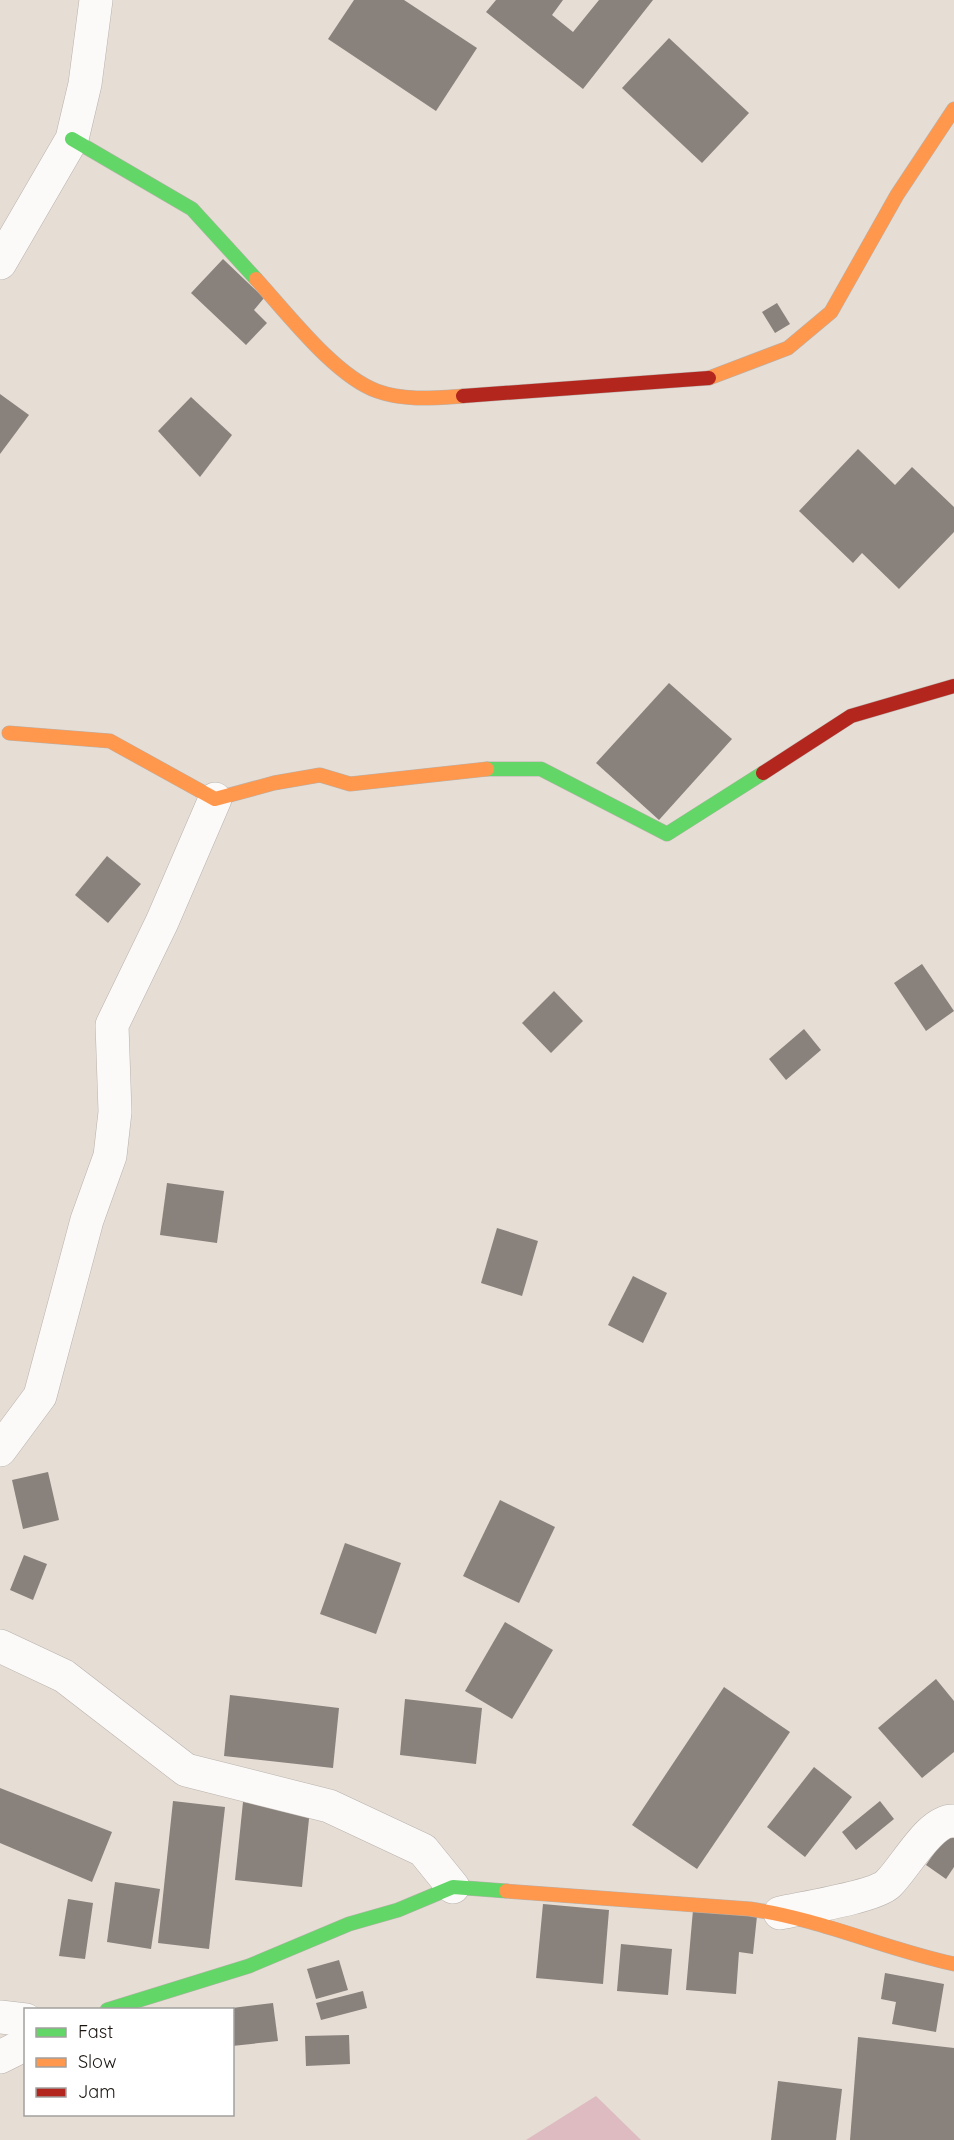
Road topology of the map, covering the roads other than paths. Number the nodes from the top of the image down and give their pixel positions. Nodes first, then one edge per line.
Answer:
1 (96, 0) edge
2 (954, 109) edge
3 (72, 139) junction
4 (0, 262) edge
5 (954, 686) edge
6 (9, 733) dead end
7 (215, 799) junction
8 (0, 1450) edge
9 (0, 1646) edge
10 (954, 1821) edge
11 (453, 1887) junction
12 (780, 1912) junction
13 (954, 1964) edge
14 (112, 2008) edge
15 (0, 2017) edge
16 (24, 2020) edge
17 (24, 2045) edge
18 (0, 2056) edge

1 - 3 street
2 - 3 street
3 - 4 street
5 - 7 street
6 - 7 street
7 - 8 street
9 - 11 street
10 - 12 street
11 - 12 street
11 - 14 street
12 - 13 street
15 - 16 street
17 - 18 street

